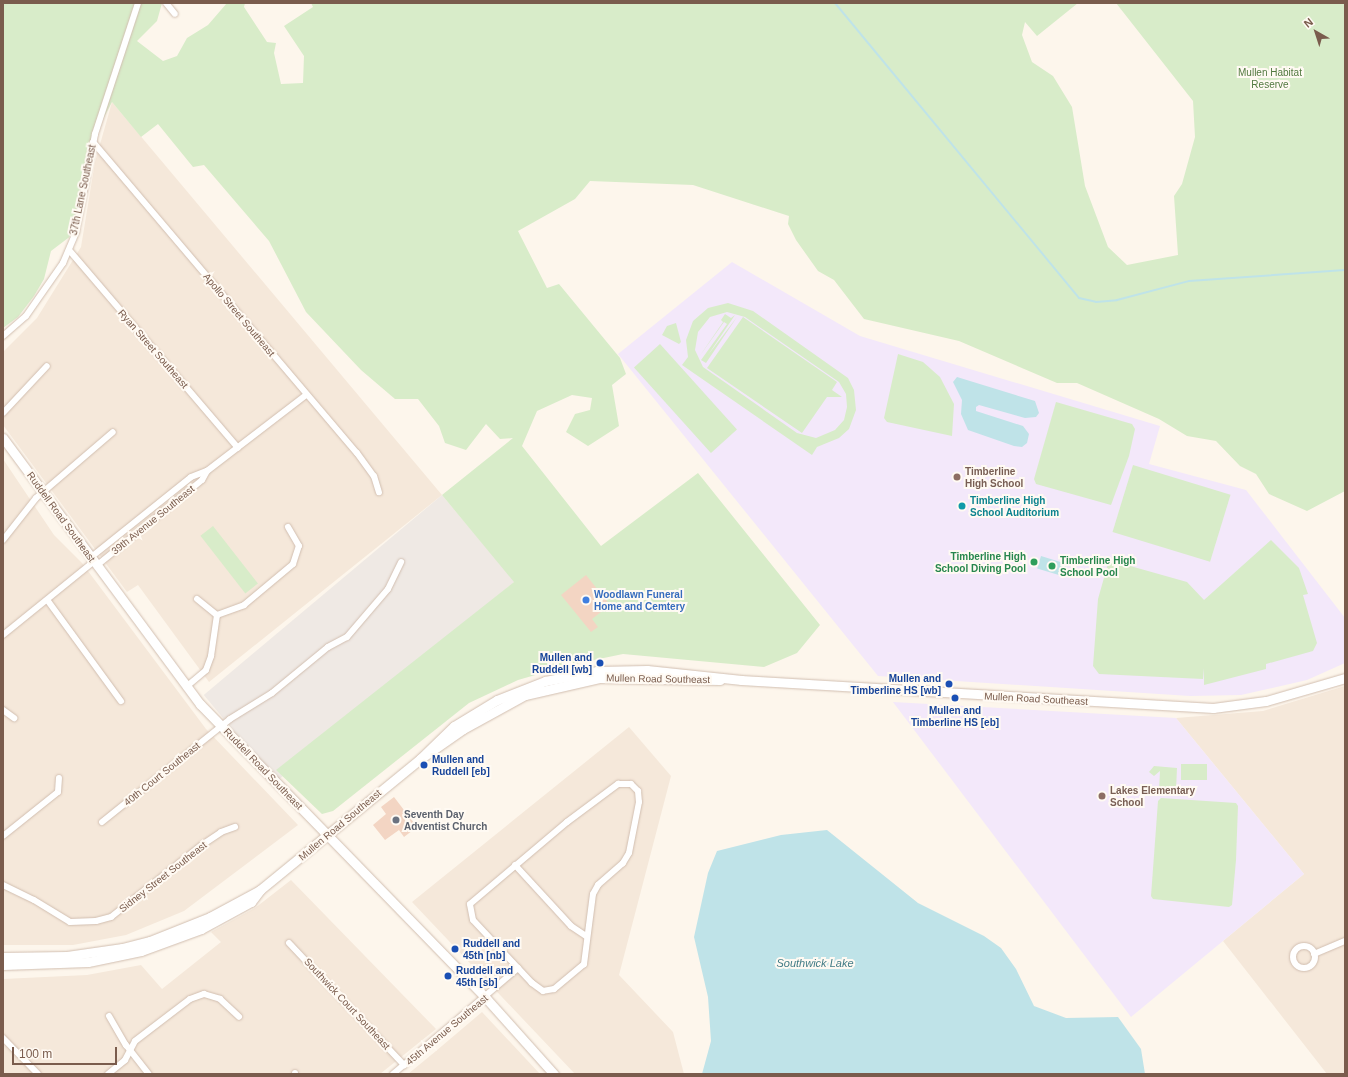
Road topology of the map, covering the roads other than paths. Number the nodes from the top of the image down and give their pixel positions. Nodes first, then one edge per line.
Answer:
1 (138, 3) edge
2 (166, 3) edge
3 (175, 14) dead end
4 (93, 142) junction
5 (68, 250) junction
6 (3, 336) edge
7 (47, 366) dead end
8 (306, 395) junction
9 (3, 413) edge
10 (113, 432) dead end
11 (3, 438) edge
12 (238, 448) junction
13 (207, 471) junction
14 (43, 492) junction
15 (379, 492) dead end
16 (288, 527) dead end
17 (3, 540) edge
18 (93, 562) junction
19 (401, 562) dead end
20 (197, 598) dead end
21 (48, 601) junction
22 (217, 615) junction
23 (3, 635) edge
24 (1345, 678) edge
25 (186, 688) junction
26 (121, 702) dead end
27 (3, 710) edge
28 (14, 718) dead end
29 (222, 727) junction
30 (59, 778) dead end
31 (102, 822) dead end
32 (235, 827) dead end
33 (327, 835) junction
34 (3, 836) edge
35 (515, 865) junction
36 (3, 885) edge
37 (260, 890) junction
38 (586, 936) junction
39 (1345, 941) edge
40 (289, 943) dead end
41 (1314, 954) dead end
42 (3, 957) edge
43 (3, 964) edge
44 (518, 968) junction
45 (486, 998) junction
46 (109, 1016) dead end
47 (239, 1017) dead end
48 (3, 1038) edge
49 (130, 1050) junction
50 (404, 1065) junction
51 (553, 1073) edge
52 (38, 1074) edge
53 (108, 1074) edge
54 (149, 1074) edge
55 (393, 1074) edge

1 - 4 street, 37th Lane Southeast
2 - 3 street
4 - 5 street, 37th Lane Southeast
4 - 8 street, Apollo Street Southeast
5 - 6 street, 37th Lane Southeast
5 - 12 street, Ryan Street Southeast
7 - 9 street
8 - 12 street, 39th Avenue Southeast
8 - 15 street, Apollo Street Southeast
10 - 14 street
11 - 14 street, Ruddell Road Southeast
12 - 13 street, 39th Avenue Southeast
13 - 18 street, 39th Avenue Southeast
13 - 18 street, 39th Avenue Southeast
14 - 17 street
14 - 18 street, Ruddell Road Southeast
16 - 22 street
18 - 21 street, 39th Avenue Southeast
18 - 25 street, Ruddell Road Southeast
19 - 29 street, 40th Court Southeast
20 - 22 street
21 - 23 street, 39th Avenue Southeast
21 - 26 street
22 - 25 street
24 - 33 street, Mullen Road Southeast
25 - 29 street, Ruddell Road Southeast
27 - 28 street
29 - 31 street, 40th Court Southeast
29 - 33 street, Ruddell Road Southeast
30 - 34 street
32 - 36 street, Sidney Street Southeast
33 - 37 street, Mullen Road Southeast
33 - 45 street, Ruddell Road Southeast
35 - 38 street
35 - 38 street
35 - 44 street
37 - 42 street, Mullen Road Southeast
37 - 43 street, Mullen Road Southeast
38 - 44 street
39 - 41 street
40 - 50 street, Southwick Court Southeast
44 - 45 street, 45th Avenue Southeast
45 - 50 street, 45th Avenue Southeast
45 - 51 street, Ruddell Road Southeast
46 - 49 street
47 - 49 street
48 - 52 street
49 - 53 street
49 - 54 street
50 - 55 street, 45th Avenue Southeast

